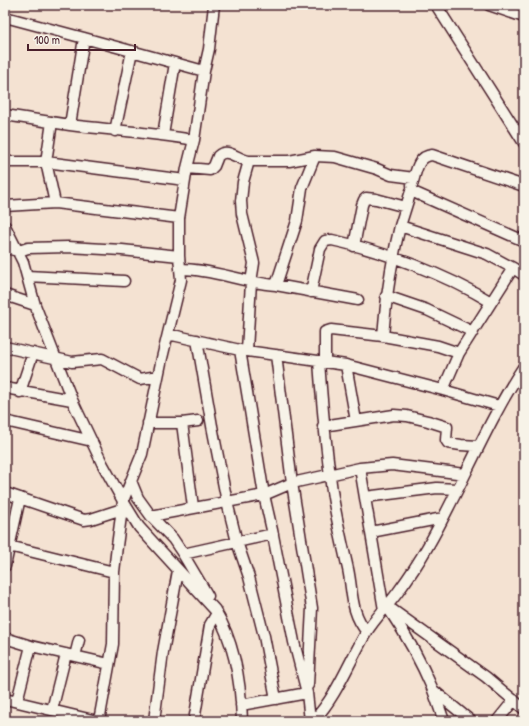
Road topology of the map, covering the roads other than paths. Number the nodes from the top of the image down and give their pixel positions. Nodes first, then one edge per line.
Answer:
1 (214, 5) edge
2 (436, 5) edge
3 (489, 5) edge
4 (5, 17) edge
5 (524, 17) edge
6 (84, 38) junction
7 (132, 51) junction
8 (175, 64) junction
9 (204, 71) junction
10 (5, 115) edge
11 (52, 122) junction
12 (70, 125) junction
13 (115, 131) junction
14 (163, 135) junction
15 (194, 140) junction
16 (524, 143) edge
17 (315, 156) junction
18 (249, 161) junction
19 (5, 162) edge
20 (46, 162) junction
21 (187, 168) junction
22 (414, 178) junction
23 (185, 180) junction
24 (524, 186) edge
25 (411, 191) junction
26 (55, 203) junction
27 (5, 206) edge
28 (406, 207) junction
29 (179, 218) junction
30 (5, 226) edge
31 (400, 226) junction
32 (524, 240) edge
33 (354, 246) junction
34 (5, 248) edge
35 (19, 251) junction
36 (179, 256) junction
37 (392, 258) junction
38 (513, 268) junction
39 (181, 269) junction
40 (524, 275) edge
41 (27, 276) junction
42 (124, 281) dead end
43 (251, 282) junction
44 (276, 286) junction
45 (312, 292) junction
46 (5, 295) edge
47 (386, 296) junction
48 (358, 300) dead end
49 (491, 302) junction
50 (35, 305) junction
51 (473, 332) junction
52 (168, 334) junction
53 (383, 336) junction
54 (197, 340) junction
55 (5, 346) edge
56 (244, 350) junction
57 (33, 353) junction
58 (459, 353) junction
59 (276, 355) junction
60 (55, 359) junction
61 (322, 361) junction
62 (346, 365) junction
63 (524, 366) edge
64 (158, 376) junction
65 (5, 388) edge
66 (443, 390) junction
67 (20, 392) junction
68 (72, 400) junction
69 (499, 406) junction
70 (5, 421) edge
71 (198, 421) dead end
72 (356, 421) junction
73 (148, 423) junction
74 (182, 423) junction
75 (324, 426) junction
76 (92, 441) junction
77 (479, 446) junction
78 (360, 468) junction
79 (330, 474) junction
80 (465, 474) junction
81 (131, 481) junction
82 (292, 483) junction
83 (457, 489) junction
84 (5, 493) edge
85 (264, 495) junction
86 (365, 497) junction
87 (20, 498) junction
88 (227, 502) junction
89 (122, 505) junction
90 (193, 508) junction
91 (151, 516) junction
92 (443, 518) junction
93 (371, 532) junction
94 (273, 534) junction
95 (237, 542) junction
96 (9, 546) junction
97 (183, 554) junction
98 (5, 566) edge
99 (178, 571) junction
100 (114, 572) junction
101 (385, 608) junction
102 (216, 611) junction
103 (367, 632) junction
104 (5, 638) edge
105 (79, 640) dead end
106 (31, 646) junction
107 (70, 655) junction
108 (109, 664) junction
109 (433, 690) junction
110 (307, 693) junction
111 (5, 699) edge
112 (276, 699) junction
113 (514, 700) junction
114 (17, 701) junction
115 (242, 705) junction
116 (524, 709) edge
117 (52, 710) junction
118 (98, 721) edge
119 (154, 721) edge
120 (194, 721) edge
121 (242, 721) edge
122 (310, 721) edge
123 (313, 721) edge
124 (444, 721) edge
125 (471, 721) edge
126 (497, 721) edge

1 - 9 street
2 - 16 street
3 - 5 street
4 - 6 street
6 - 7 street
6 - 12 street
7 - 8 street
7 - 13 street
8 - 9 street
8 - 14 street
9 - 15 street
10 - 11 street
11 - 12 street
11 - 20 street
12 - 13 street
13 - 14 street
14 - 15 street
15 - 21 street
17 - 18 street
17 - 22 street
17 - 44 street
18 - 21 street
18 - 43 street
19 - 20 street
20 - 23 street
20 - 26 street
21 - 23 street
22 - 24 street
22 - 25 street
23 - 29 street
25 - 28 street
25 - 32 street
26 - 27 street
26 - 29 street
28 - 31 street
28 - 33 street
29 - 36 street
30 - 35 street
31 - 37 street
31 - 38 street
33 - 37 street
33 - 45 street
34 - 35 street
35 - 36 street
35 - 41 street
36 - 39 street
37 - 47 street
37 - 49 street
38 - 40 street
38 - 49 street
39 - 43 street
39 - 52 street
41 - 42 street
41 - 50 street
43 - 44 street
43 - 56 street
44 - 45 street
45 - 48 street
46 - 50 street
47 - 51 street
47 - 53 street
49 - 51 street
50 - 60 street
51 - 58 street
52 - 54 street
52 - 64 street
53 - 58 street
53 - 61 street
54 - 56 street
54 - 88 street
55 - 57 street
56 - 59 street
56 - 85 street
57 - 60 street
57 - 67 street
58 - 66 street
59 - 61 street
59 - 82 street
60 - 64 street
60 - 68 street
61 - 62 street
61 - 75 street
62 - 66 street
62 - 72 street
63 - 69 street
64 - 73 street
65 - 67 street
66 - 69 street
67 - 68 street
68 - 76 street
69 - 77 street
70 - 76 street
71 - 74 street
72 - 75 street
72 - 77 street
73 - 74 street
73 - 81 street
74 - 90 street
75 - 79 street
76 - 89 street
77 - 80 street
78 - 79 street
78 - 80 street
78 - 86 street
79 - 82 street
79 - 103 street
80 - 83 street
81 - 89 street
81 - 91 street
82 - 85 street
82 - 110 street
83 - 86 street
83 - 92 street
84 - 87 street
85 - 88 street
85 - 94 street
86 - 93 street
87 - 89 street
87 - 96 street
88 - 90 street
88 - 95 street
89 - 99 street
89 - 100 street
90 - 91 street
91 - 97 street
92 - 93 street
92 - 101 street
93 - 101 street
94 - 95 street
94 - 110 street
95 - 97 street
95 - 112 street
96 - 98 street
96 - 100 street
97 - 102 street
99 - 102 street
99 - 119 street
100 - 108 street
101 - 103 street
101 - 109 street
101 - 113 street
102 - 115 street
102 - 120 street
103 - 123 street
104 - 106 street
105 - 107 street
106 - 107 street
106 - 114 street
107 - 108 street
107 - 117 street
108 - 118 street
109 - 124 street
109 - 125 street
110 - 112 street
110 - 122 street
111 - 114 street
112 - 115 street
113 - 116 street
113 - 126 street
114 - 117 street
115 - 121 street
117 - 118 street

